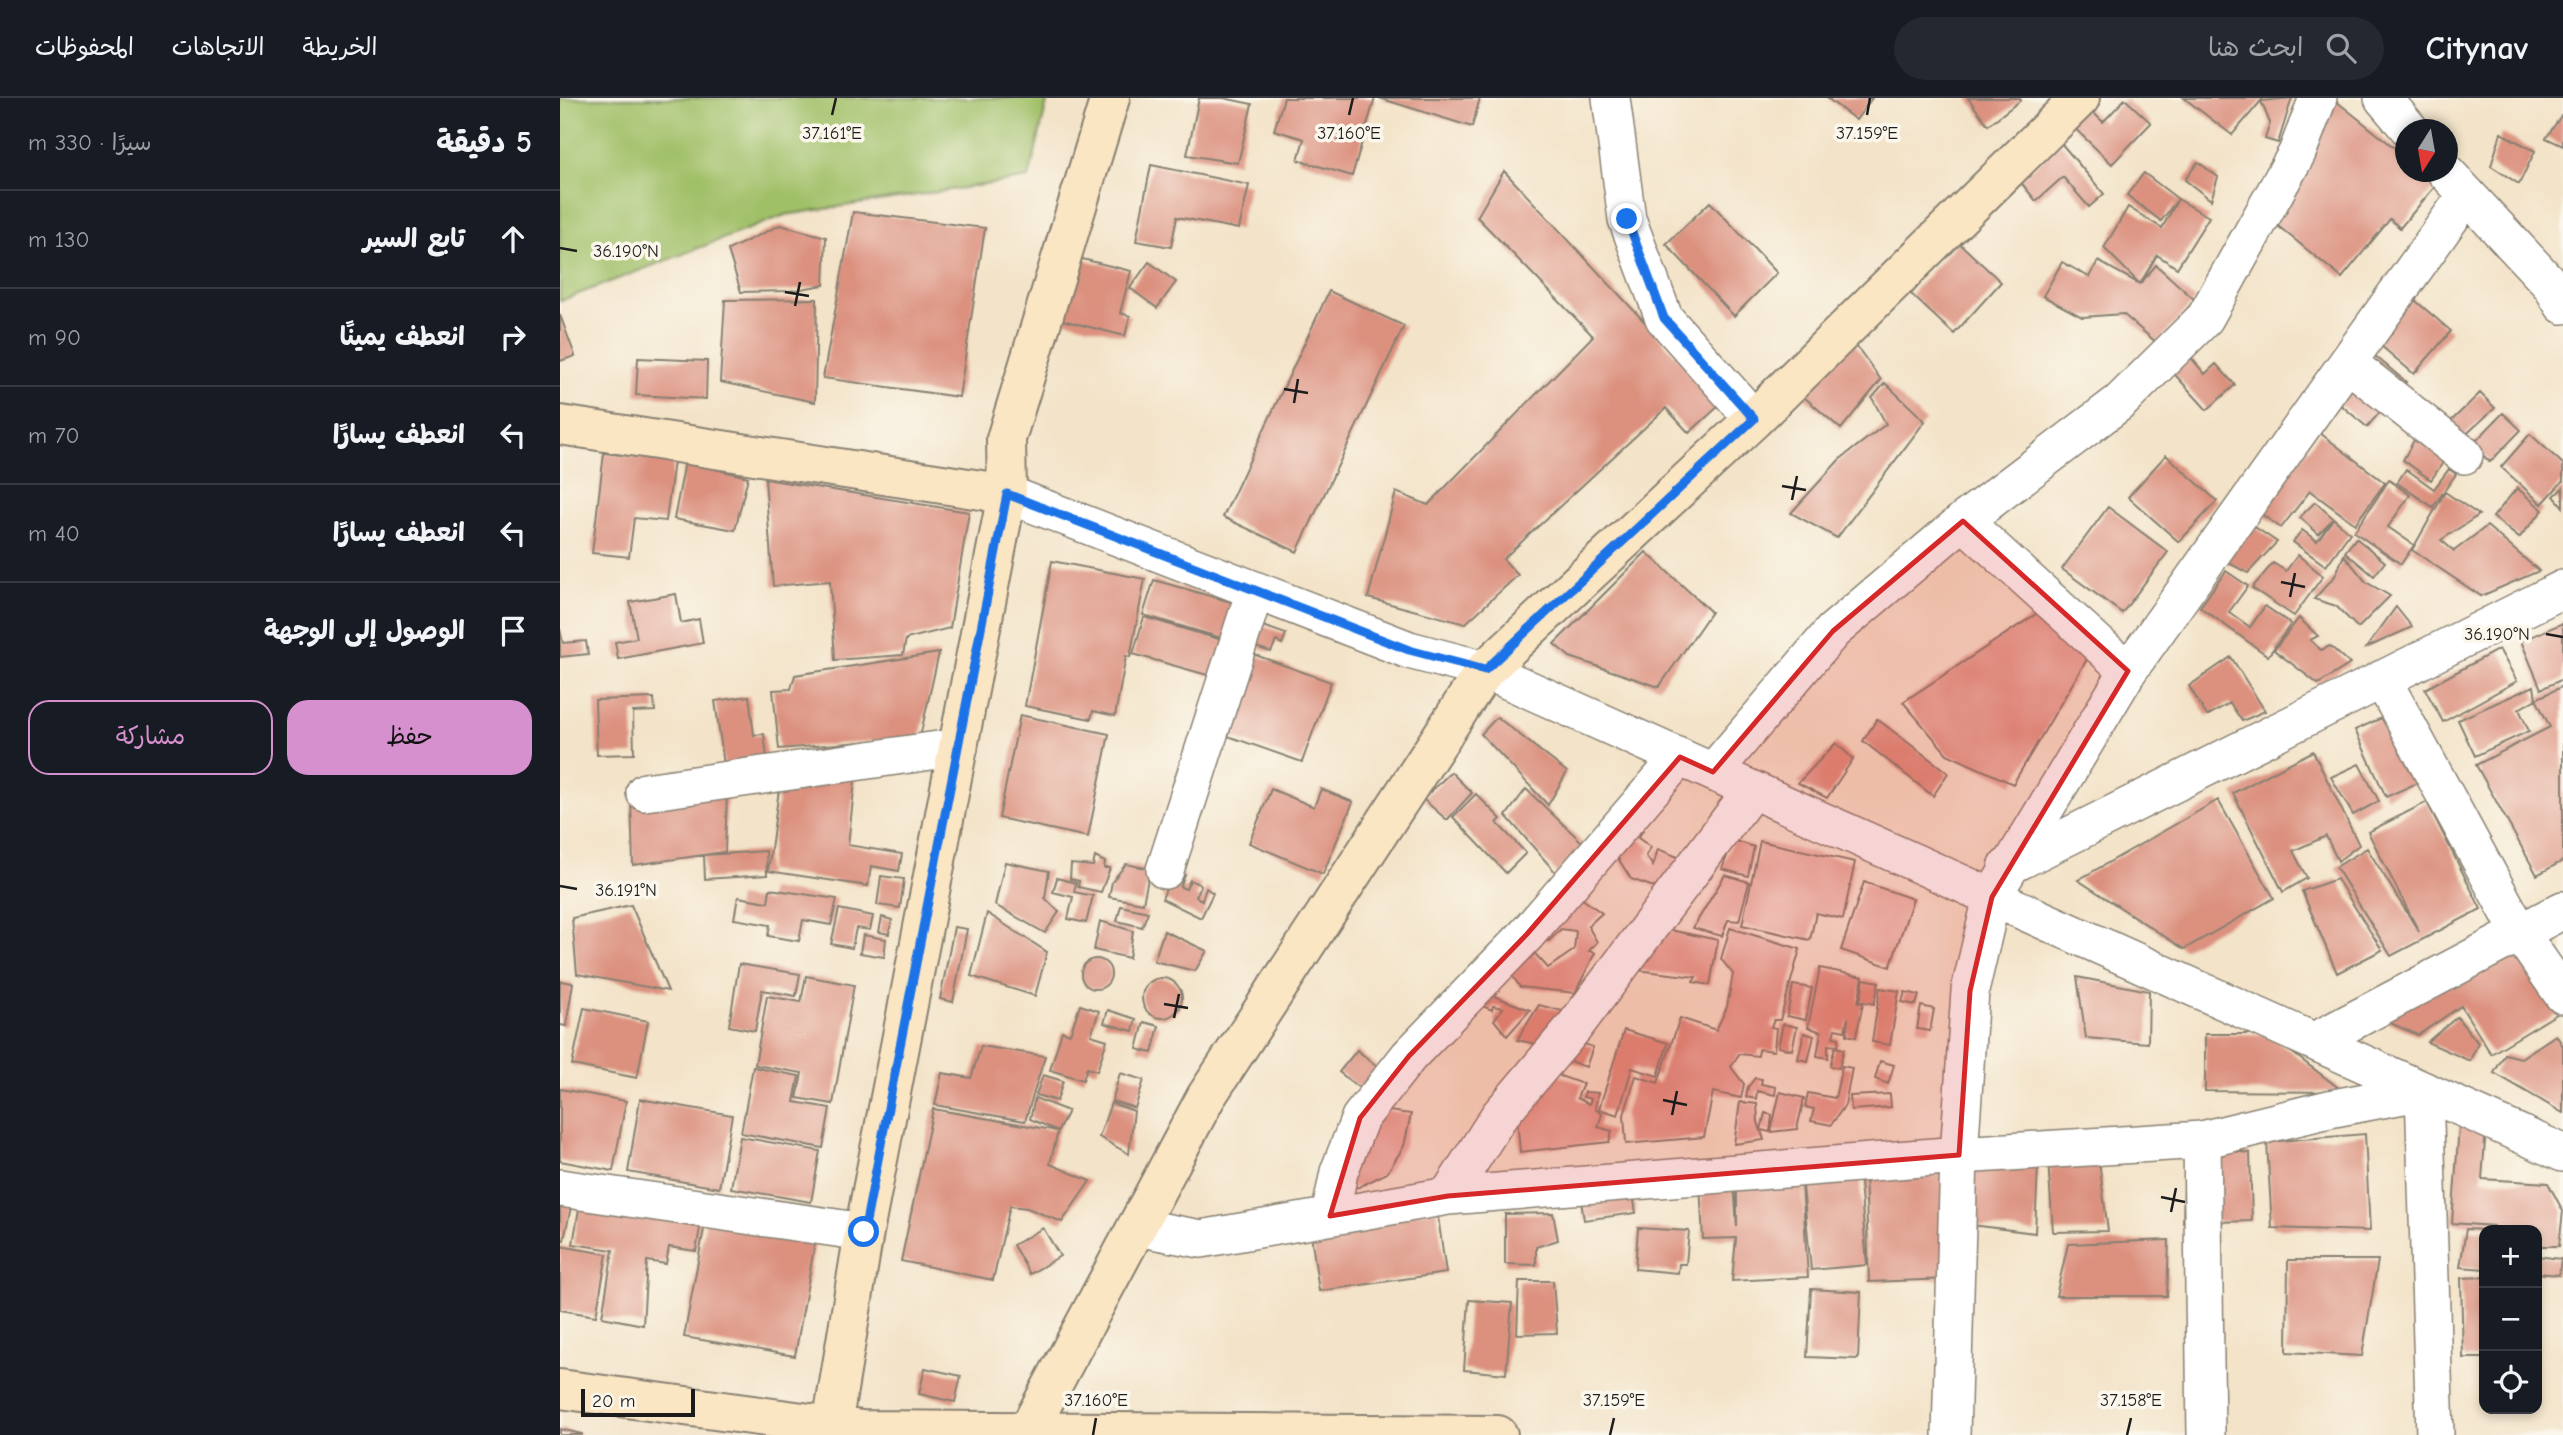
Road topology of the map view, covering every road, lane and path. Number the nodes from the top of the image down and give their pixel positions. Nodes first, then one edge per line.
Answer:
1 (1110, 98) edge
2 (1611, 98) edge
3 (2080, 98) edge
4 (2318, 98) edge
5 (2383, 98) edge
6 (2401, 119) edge
7 (2456, 184) edge
8 (2559, 288) edge
9 (2348, 363) junction
10 (1754, 419) junction
11 (560, 425) edge
12 (2464, 455) dead end
13 (1007, 494) junction
14 (1963, 521) junction
15 (2563, 589) edge
16 (1255, 591) junction
17 (1485, 670) junction
18 (2128, 671) junction
19 (2382, 679) junction
20 (959, 747) junction
21 (1680, 757) junction
22 (1713, 772) junction
23 (1752, 790) junction
24 (645, 792) dead end
25 (1165, 870) dead end
26 (1999, 882) junction
27 (2563, 910) edge
28 (2520, 933) junction
29 (2563, 995) edge
30 (2315, 1041) junction
31 (2424, 1091) junction
32 (2202, 1140) junction
33 (2563, 1153) edge
34 (1959, 1156) junction
35 (560, 1188) edge
36 (1448, 1196) junction
37 (1329, 1216) junction
38 (1136, 1227) junction
39 (864, 1232) junction
40 (560, 1390) edge
41 (701, 1422) edge
42 (1029, 1429) junction
43 (851, 1431) edge
44 (1313, 1434) edge
45 (1498, 1435) edge
46 (1951, 1435) edge
47 (2206, 1435) edge
48 (2435, 1435) edge

1 - 13 main road
2 - 10 street
3 - 10 main road
4 - 14 street
5 - 6 street
7 - 8 street
7 - 9 street
9 - 12 street
9 - 18 street
10 - 17 main road
11 - 13 main road
13 - 16 street
13 - 20 main road
14 - 18 street
14 - 22 street
15 - 19 street
16 - 17 street
16 - 25 street
17 - 21 street
17 - 38 main road
18 - 26 street
19 - 26 street
19 - 28 street
20 - 24 street
20 - 39 main road
21 - 22 street
21 - 37 street
22 - 23 street
23 - 26 street
23 - 36 street
26 - 30 street
26 - 34 street
27 - 28 street
28 - 29 street
28 - 30 street
30 - 31 street
31 - 32 street
31 - 33 street
31 - 48 street
32 - 34 street
32 - 47 street
34 - 36 street
34 - 46 street
35 - 39 street
36 - 37 street
37 - 38 street
38 - 42 main road
39 - 43 main road
40 - 41 main road
41 - 43 main road
42 - 43 main road
42 - 44 main road
44 - 45 main road

